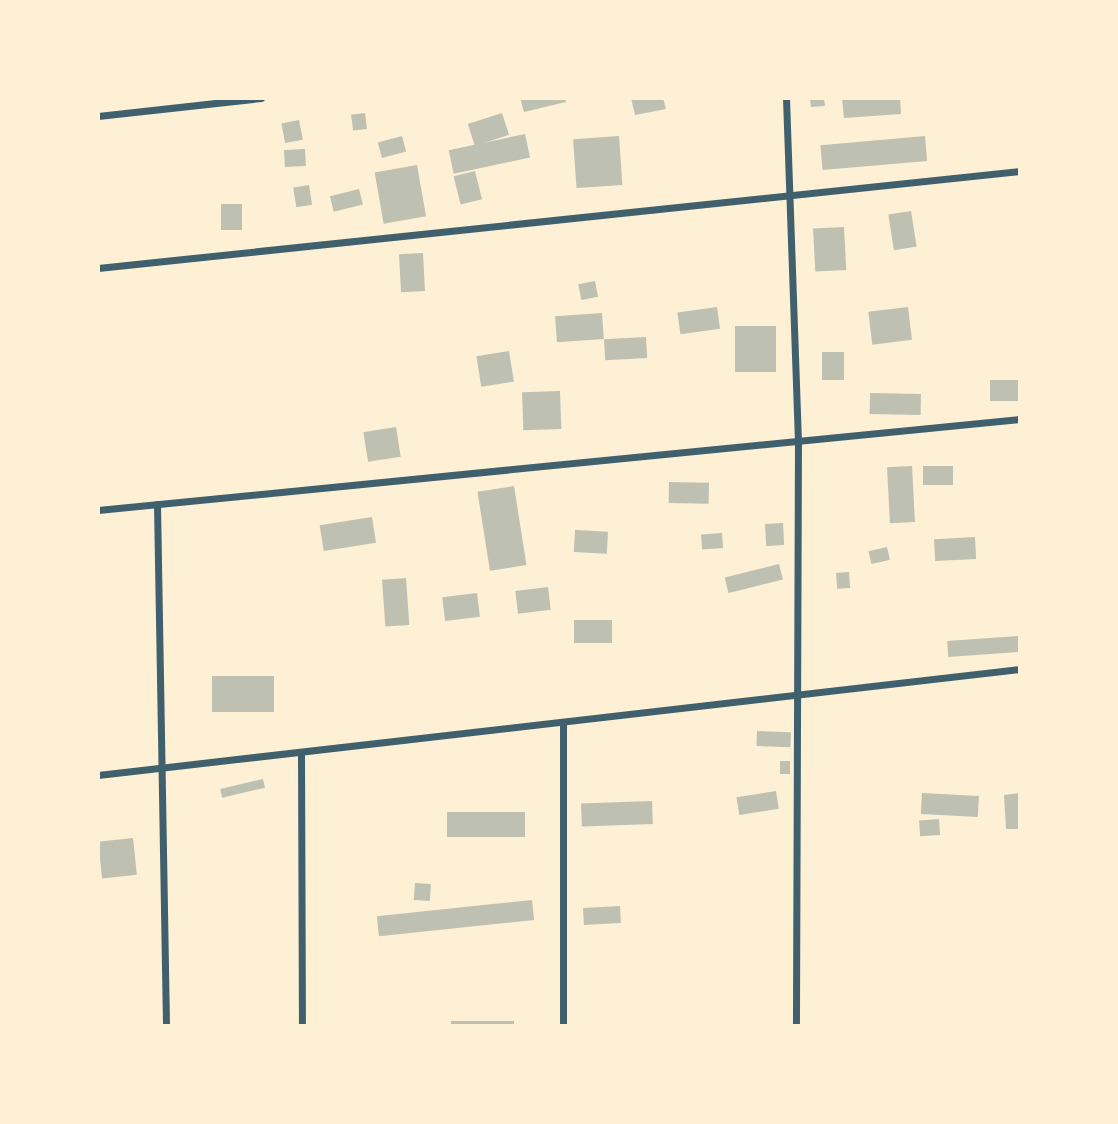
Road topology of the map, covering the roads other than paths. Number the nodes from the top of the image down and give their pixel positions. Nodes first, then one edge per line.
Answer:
1 (261, 98) edge
2 (786, 98) edge
3 (98, 116) edge
4 (1020, 170) edge
5 (789, 195) junction
6 (98, 268) edge
7 (1020, 419) edge
8 (798, 441) junction
9 (157, 504) junction
10 (98, 510) edge
11 (1020, 669) edge
12 (797, 695) junction
13 (563, 722) junction
14 (301, 752) junction
15 (162, 768) junction
16 (98, 775) edge
17 (166, 1026) edge
18 (302, 1026) edge
19 (563, 1026) edge
20 (796, 1026) edge

1 - 3 street
2 - 5 street
4 - 5 street
5 - 6 street
5 - 8 street
7 - 8 street
8 - 9 street
8 - 12 street
9 - 10 street
9 - 15 street
11 - 12 street
12 - 13 street
12 - 20 street
13 - 14 street
13 - 19 street
14 - 15 street
14 - 18 street
15 - 16 street
15 - 17 street

